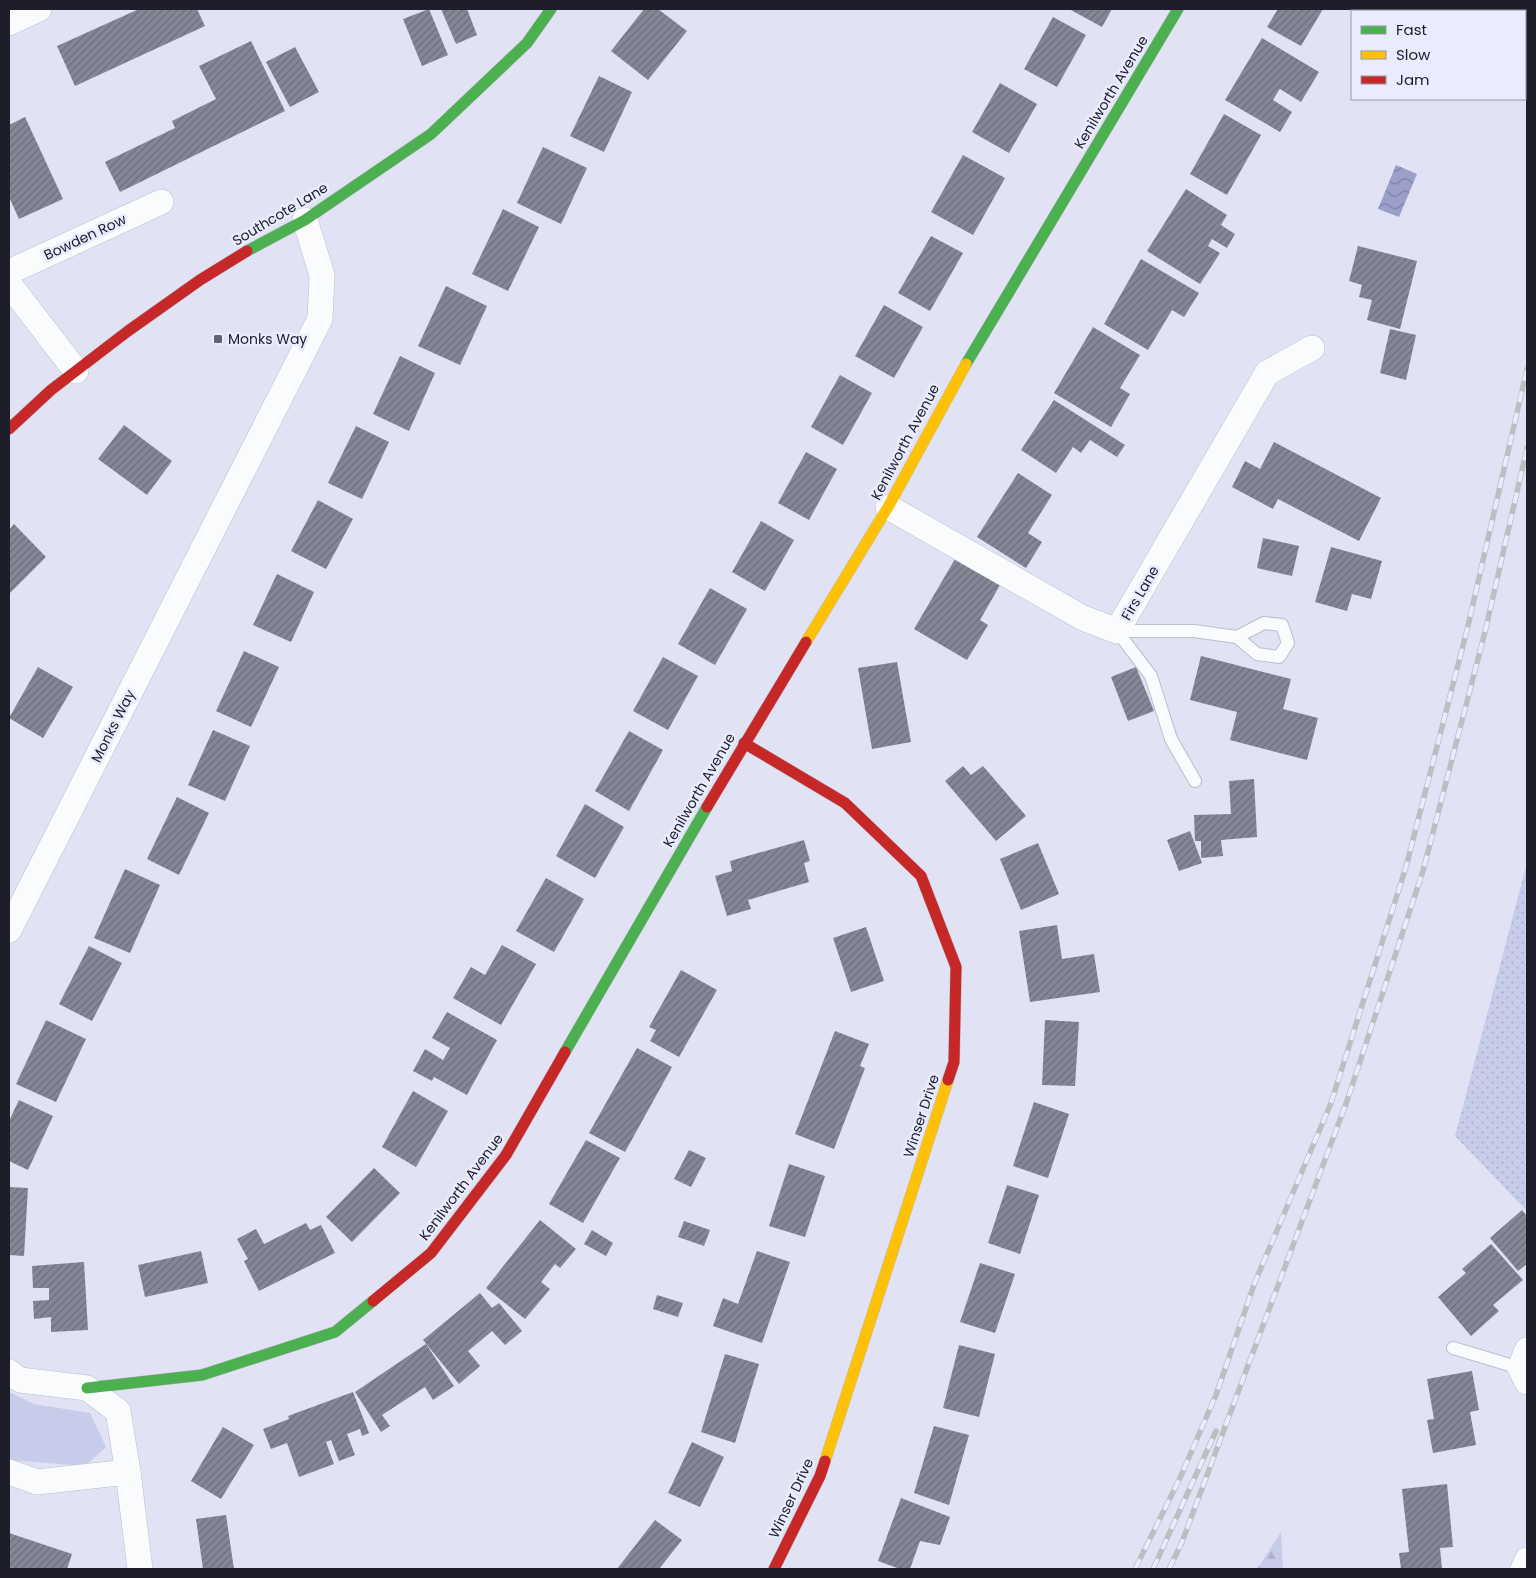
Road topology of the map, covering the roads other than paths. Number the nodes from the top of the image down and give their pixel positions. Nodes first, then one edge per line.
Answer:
1 (39, 9) edge
2 (552, 9) edge
3 (1178, 9) edge
4 (9, 23) edge
5 (161, 202) dead end
6 (305, 220) junction
7 (9, 272) edge
8 (9, 284) edge
9 (1312, 348) dead end
10 (76, 371) junction
11 (9, 429) edge
12 (888, 508) junction
13 (1117, 631) junction
14 (1237, 637) dead end
15 (744, 743) junction
16 (1194, 781) dead end
17 (9, 930) edge
18 (1453, 1348) dead end
19 (1525, 1367) edge
20 (9, 1372) edge
21 (87, 1388) junction
22 (9, 1472) edge
23 (128, 1472) junction
24 (1527, 1560) edge
25 (140, 1569) edge
26 (774, 1569) edge
27 (1523, 1569) edge

1 - 4 street
2 - 6 street, Southcote Lane
3 - 12 street, Kenilworth Avenue
5 - 7 street, Bowden Row
6 - 10 street, Southcote Lane
6 - 17 street, Monks Way
8 - 10 street
9 - 13 street, Firs Lane
10 - 11 street, Southcote Lane
12 - 13 street, Firs Lane
12 - 15 street, Kenilworth Avenue
13 - 14 lane
13 - 16 lane
15 - 21 street, Kenilworth Avenue
15 - 26 street, Winser Drive
18 - 19 lane
20 - 21 street
21 - 23 street
22 - 23 street
23 - 25 street
24 - 27 street

